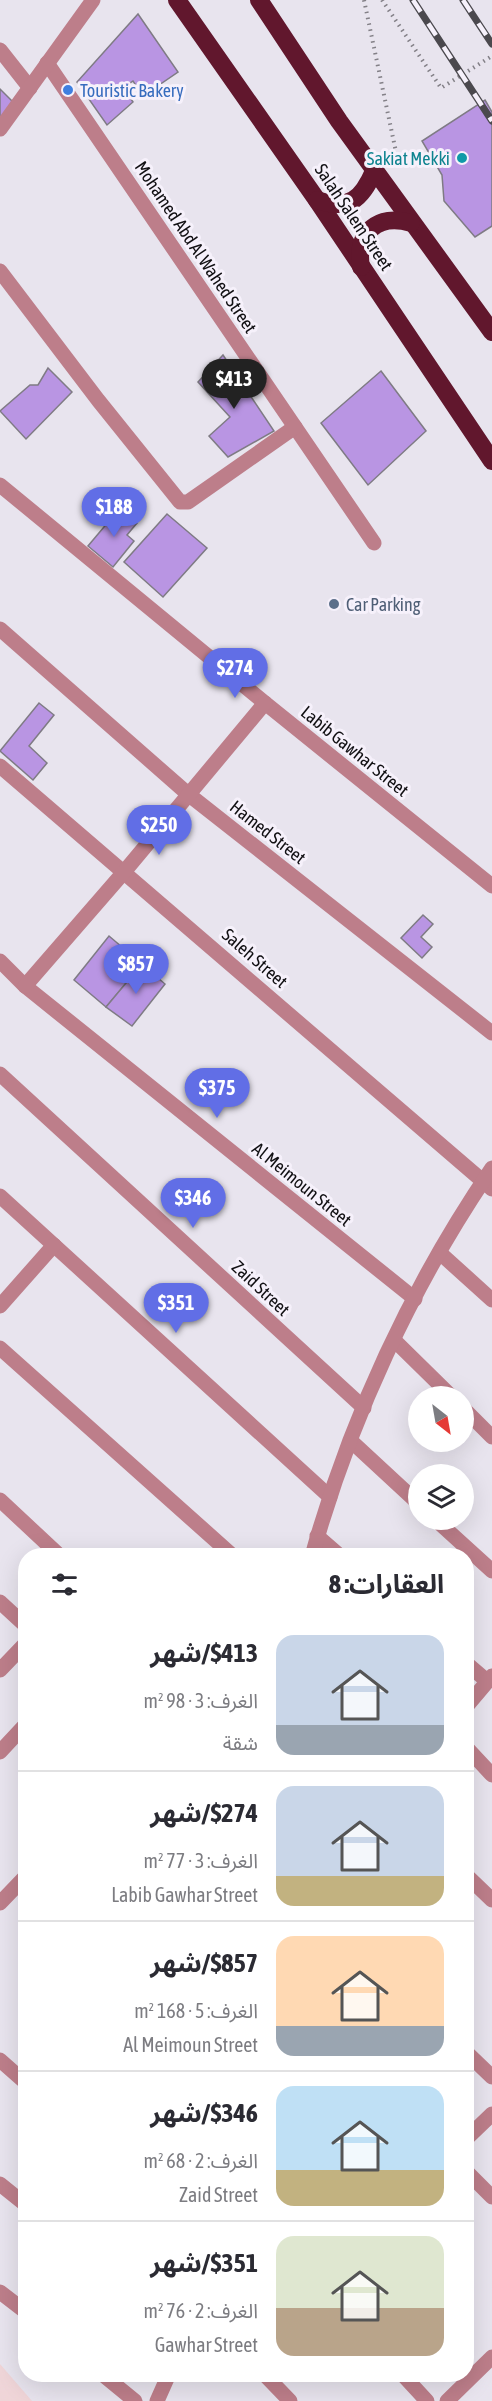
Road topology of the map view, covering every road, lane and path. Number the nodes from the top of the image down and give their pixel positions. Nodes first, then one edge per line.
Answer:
1 (93, 0) edge
2 (177, 0) edge
3 (259, 0) edge
4 (364, 0) edge
5 (382, 0) edge
6 (0, 50) edge
7 (492, 56) edge
8 (47, 63) junction
9 (30, 88) junction
10 (0, 129) edge
11 (398, 164) dead end
12 (374, 171) junction
13 (317, 200) junction
14 (411, 223) junction
15 (361, 267) junction
16 (0, 271) edge
17 (492, 332) edge
18 (295, 428) junction
19 (492, 461) edge
20 (0, 485) edge
21 (374, 543) dead end
22 (0, 629) edge
23 (265, 703) junction
24 (0, 766) edge
25 (188, 794) junction
26 (124, 872) junction
27 (492, 886) edge
28 (0, 961) edge
29 (25, 986) junction
30 (492, 1033) edge
31 (0, 1074) edge
32 (489, 1180) edge
33 (0, 1196) edge
34 (54, 1245) junction
35 (440, 1253) junction
36 (415, 1299) junction
37 (492, 1300) edge
38 (0, 1306) edge
39 (394, 1340) junction
40 (0, 1348) edge
41 (441, 1386) edge
42 (364, 1408) junction
43 (474, 1419) edge
44 (492, 1437) edge
45 (351, 1441) junction
46 (408, 1494) edge
47 (330, 1497) junction
48 (0, 1500) edge
49 (447, 1530) edge
50 (317, 1536) junction
51 (51, 1548) edge
52 (224, 1548) edge
53 (314, 1548) edge
54 (331, 1548) edge
55 (467, 1548) edge
56 (474, 1555) edge
57 (492, 1571) edge
58 (0, 1602) edge
59 (18, 1619) edge
60 (18, 1651) edge
61 (474, 1668) edge
62 (0, 1670) edge
63 (490, 1678) edge
64 (474, 1697) edge
65 (18, 1733) edge
66 (0, 1752) edge
67 (474, 1756) edge
68 (492, 1775) edge
69 (474, 1883) edge
70 (18, 1884) edge
71 (492, 1900) edge
72 (0, 1903) edge
73 (0, 2060) edge
74 (474, 2060) edge
75 (18, 2076) edge
76 (492, 2078) edge
77 (492, 2114) edge
78 (474, 2131) edge
79 (474, 2179) edge
80 (0, 2184) edge
81 (492, 2197) edge
82 (18, 2199) edge
83 (0, 2292) edge
84 (18, 2306) edge
85 (492, 2357) edge
86 (474, 2375) edge
87 (112, 2382) edge
88 (165, 2382) edge
89 (272, 2382) edge
90 (409, 2382) edge
91 (466, 2382) edge
92 (135, 2401) edge
93 (157, 2401) edge
94 (290, 2401) edge
95 (427, 2401) edge
96 (447, 2401) edge

1 - 8 street
2 - 13 highway, Salah Salem Street
3 - 12 highway
4 - 11 path
5 - 7 path
6 - 9 street
8 - 9 street
8 - 18 street, Mohamed Abd Al Wahed Street
9 - 10 street
12 - 13 highway
12 - 14 highway
13 - 15 highway, Salah Salem Street
14 - 15 highway
14 - 17 highway
15 - 19 highway, Salah Salem Street
16 - 18 street
18 - 21 street, Mohamed Abd Al Wahed Street
20 - 23 street, Labib Gawhar Street
22 - 25 street, Hamed Street
23 - 25 street
23 - 27 street, Labib Gawhar Street
24 - 26 street, Saleh Street
25 - 26 street
25 - 30 street, Hamed Street
26 - 29 street
26 - 32 street, Saleh Street
28 - 29 street, Al Meimoun Street
29 - 36 street, Al Meimoun Street
31 - 42 street, Zaid Street
32 - 35 street
33 - 34 street
34 - 38 street
34 - 47 street
35 - 36 street
35 - 37 street
36 - 39 street
39 - 41 street
39 - 42 street
40 - 52 street
42 - 45 street
43 - 44 street
45 - 46 street
45 - 47 street
47 - 50 street
48 - 51 street
49 - 55 street
50 - 53 street
50 - 54 street
56 - 57 street
58 - 59 street
60 - 62 street
61 - 63 street
63 - 64 street
65 - 66 street
67 - 68 street
69 - 71 street
70 - 72 street
73 - 75 street
74 - 76 street
77 - 78 street
79 - 81 street
80 - 82 street
83 - 84 street
85 - 86 street
87 - 92 street
88 - 93 street
89 - 94 street
90 - 95 street
91 - 96 street

